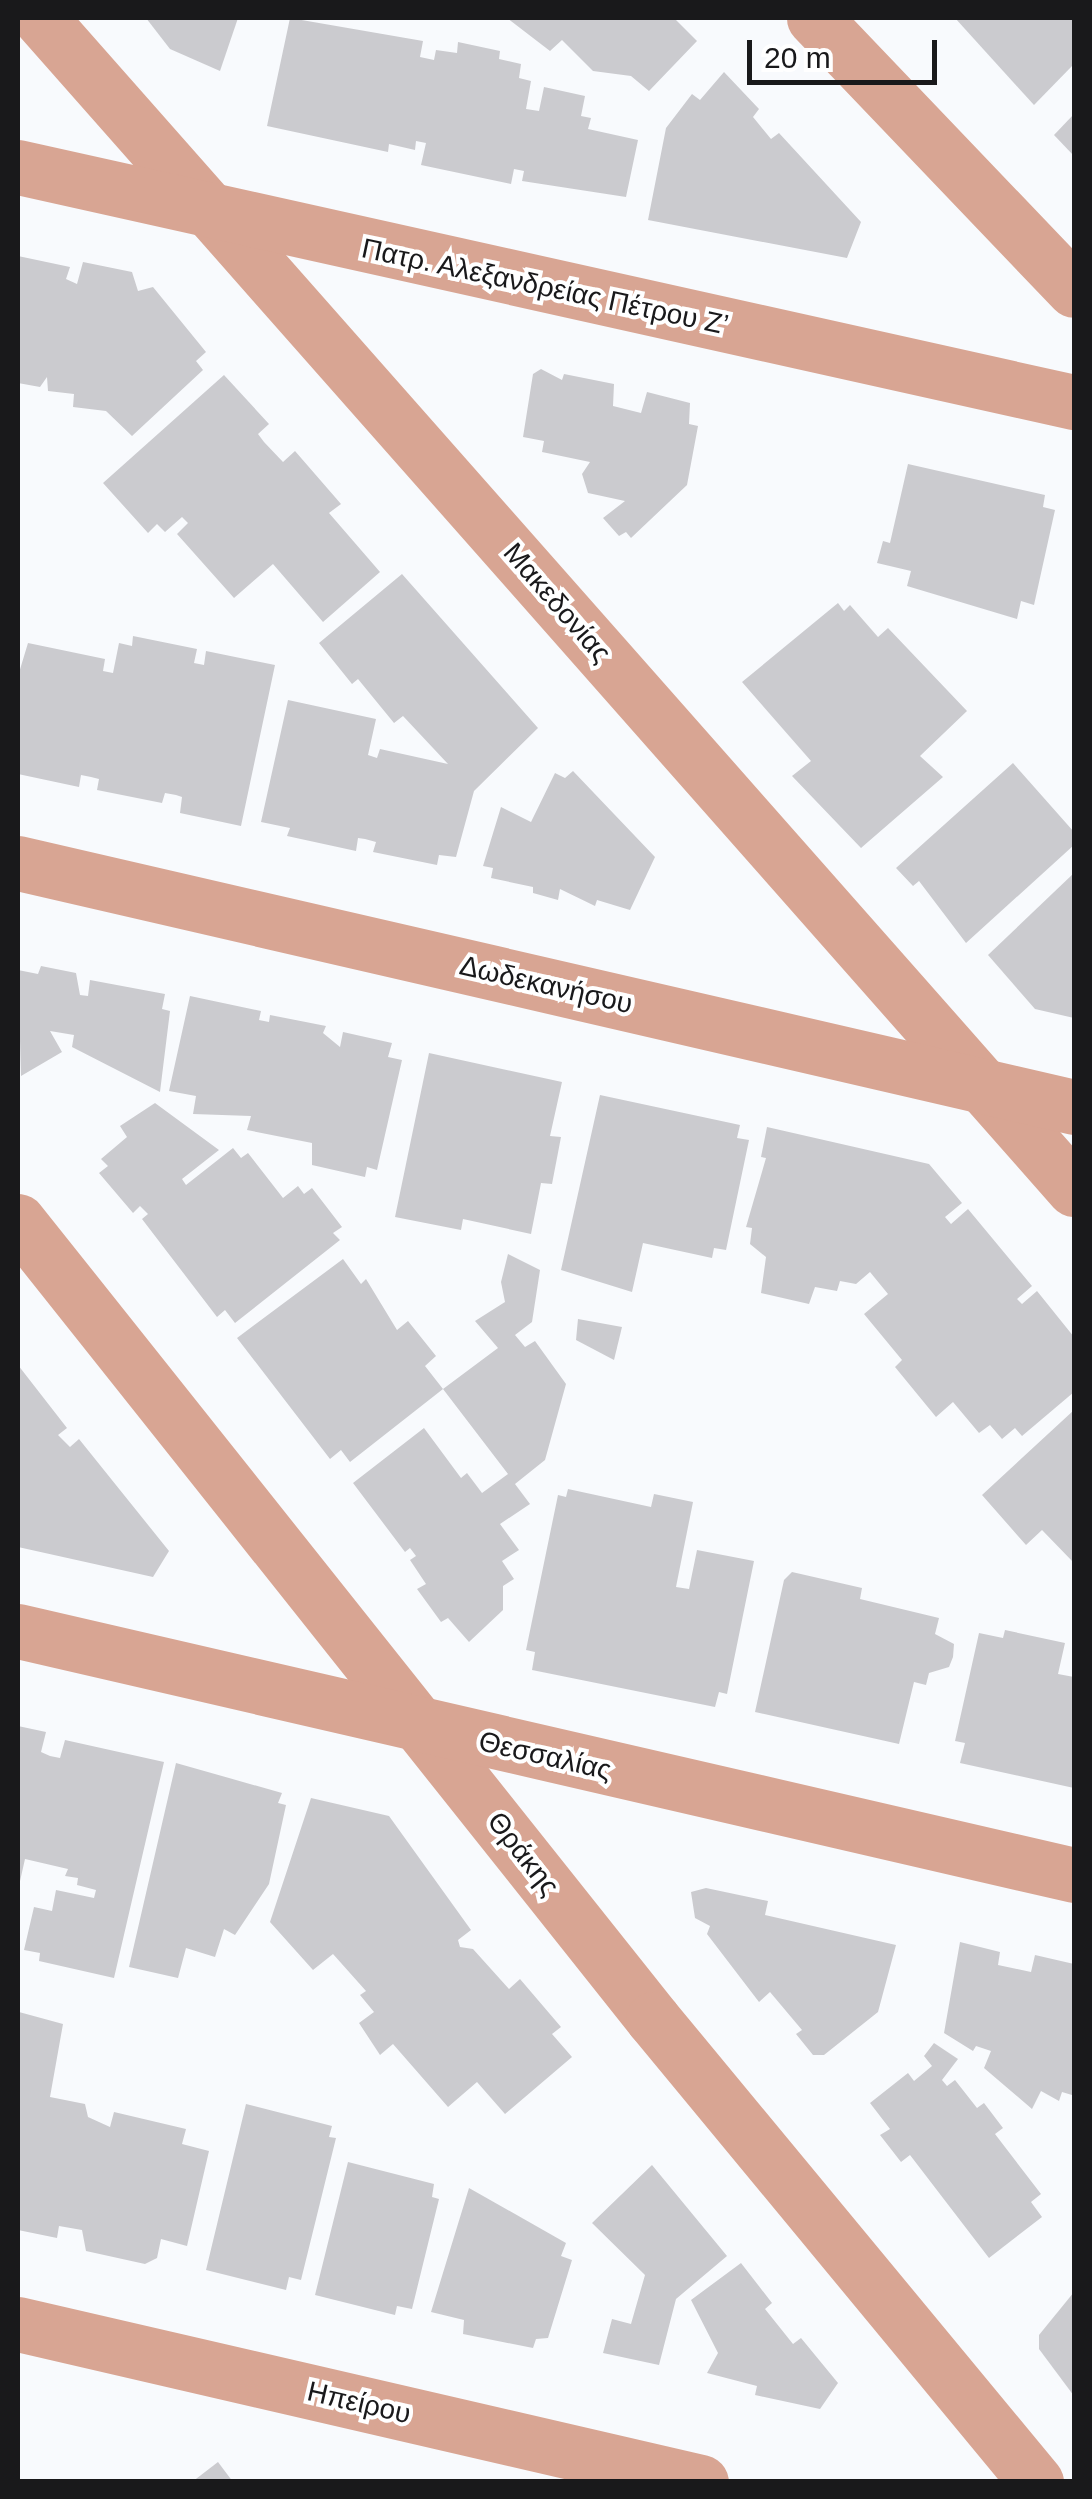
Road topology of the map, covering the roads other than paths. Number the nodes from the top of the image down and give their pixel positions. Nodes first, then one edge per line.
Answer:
1 (40, 18) edge
2 (814, 18) edge
3 (18, 167) edge
4 (216, 214) junction
5 (1074, 290) edge
6 (1074, 402) edge
7 (18, 863) edge
8 (978, 1084) junction
9 (1074, 1108) edge
10 (1074, 1190) edge
11 (18, 1221) edge
12 (18, 1631) edge
13 (426, 1730) junction
14 (1074, 1875) edge
15 (18, 2324) edge
16 (701, 2482) edge
17 (1036, 2482) edge

1 - 4 street, Μακεδονίας
2 - 5 street
3 - 4 street, Πατρ. Αλεξανδρείας Πέτρου Ζ’
4 - 6 street, Πατρ. Αλεξανδρείας Πέτρου Ζ’
4 - 8 street, Μακεδονίας
7 - 8 street, Δωδεκανήσου
8 - 9 street, Δωδεκανήσου
8 - 10 street, Μακεδονίας
11 - 13 street, Θράκης
12 - 13 street, Θεσσαλίας
13 - 14 street, Θεσσαλίας
13 - 17 street, Θράκης
15 - 16 street, Ηπείρου

